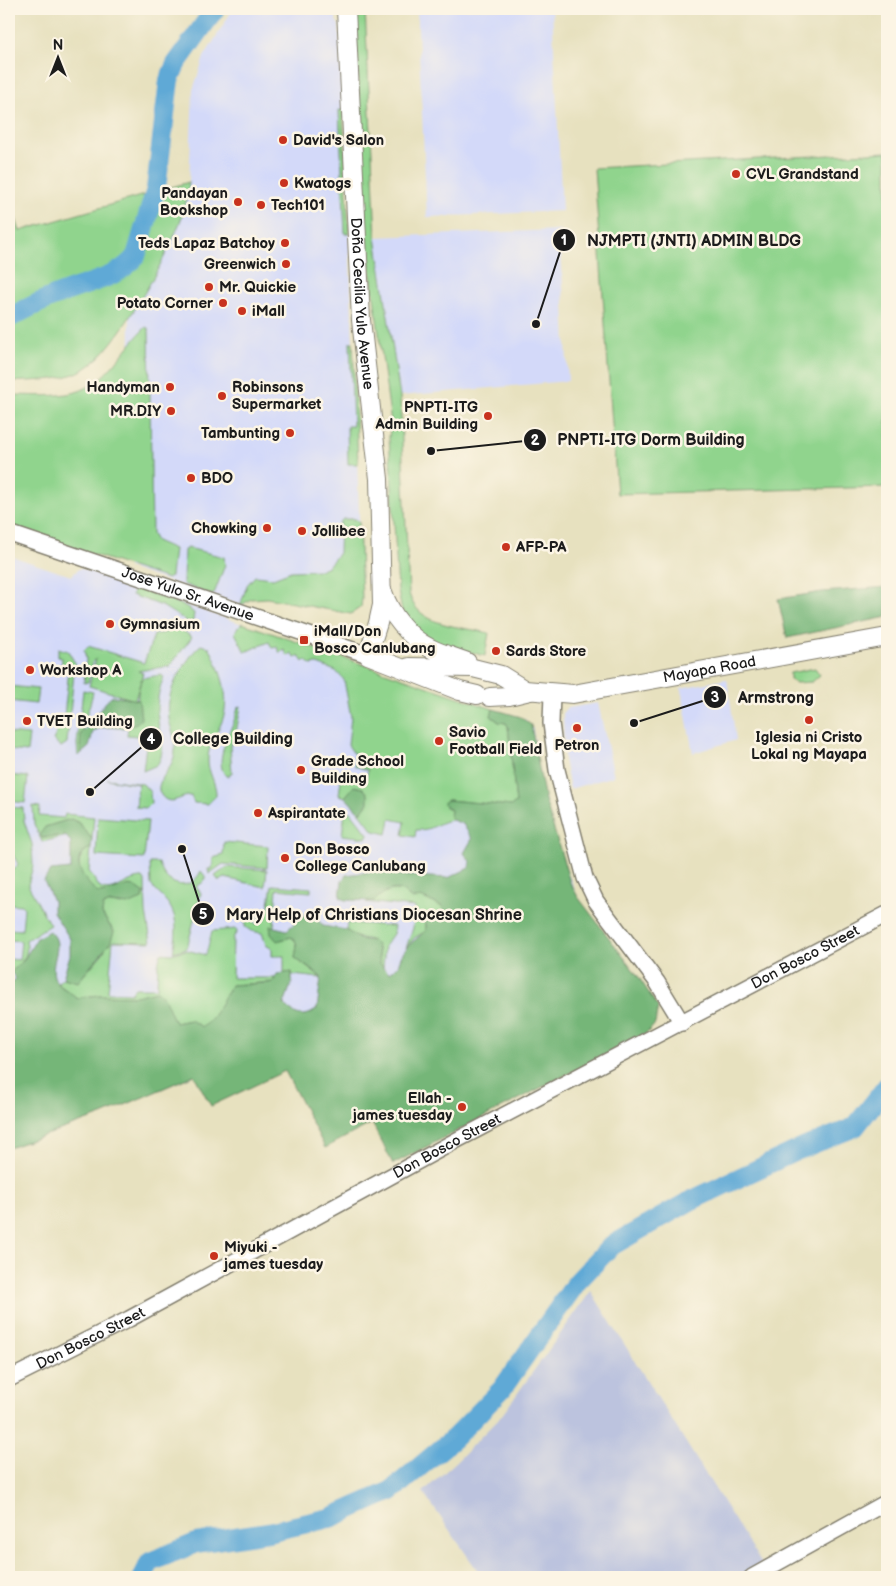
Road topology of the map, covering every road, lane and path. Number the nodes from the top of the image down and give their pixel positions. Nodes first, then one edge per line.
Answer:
1 (346, 9) edge
2 (9, 533) edge
3 (382, 582) junction
4 (887, 637) edge
5 (368, 655) junction
6 (394, 665) junction
7 (486, 670) junction
8 (530, 691) junction
9 (552, 694) junction
10 (887, 914) edge
11 (682, 1023) junction
12 (9, 1379) edge
13 (887, 1502) edge
14 (752, 1577) edge

1 - 3 main road, Doña Cecilia Yulo Avenue
2 - 5 street, Jose Yulo Sr. Avenue
3 - 5 main road, Doña Cecilia Yulo Avenue
3 - 7 main road
4 - 9 main road, Mayapa Road
5 - 6 main road, Mayapa Road
6 - 7 main road, Mayapa Road
6 - 8 main road, Mayapa Road
7 - 8 main road, Mayapa Road
8 - 9 main road, Mayapa Road
9 - 11 street
10 - 11 street, Don Bosco Street
11 - 12 street, Don Bosco Street
13 - 14 street

